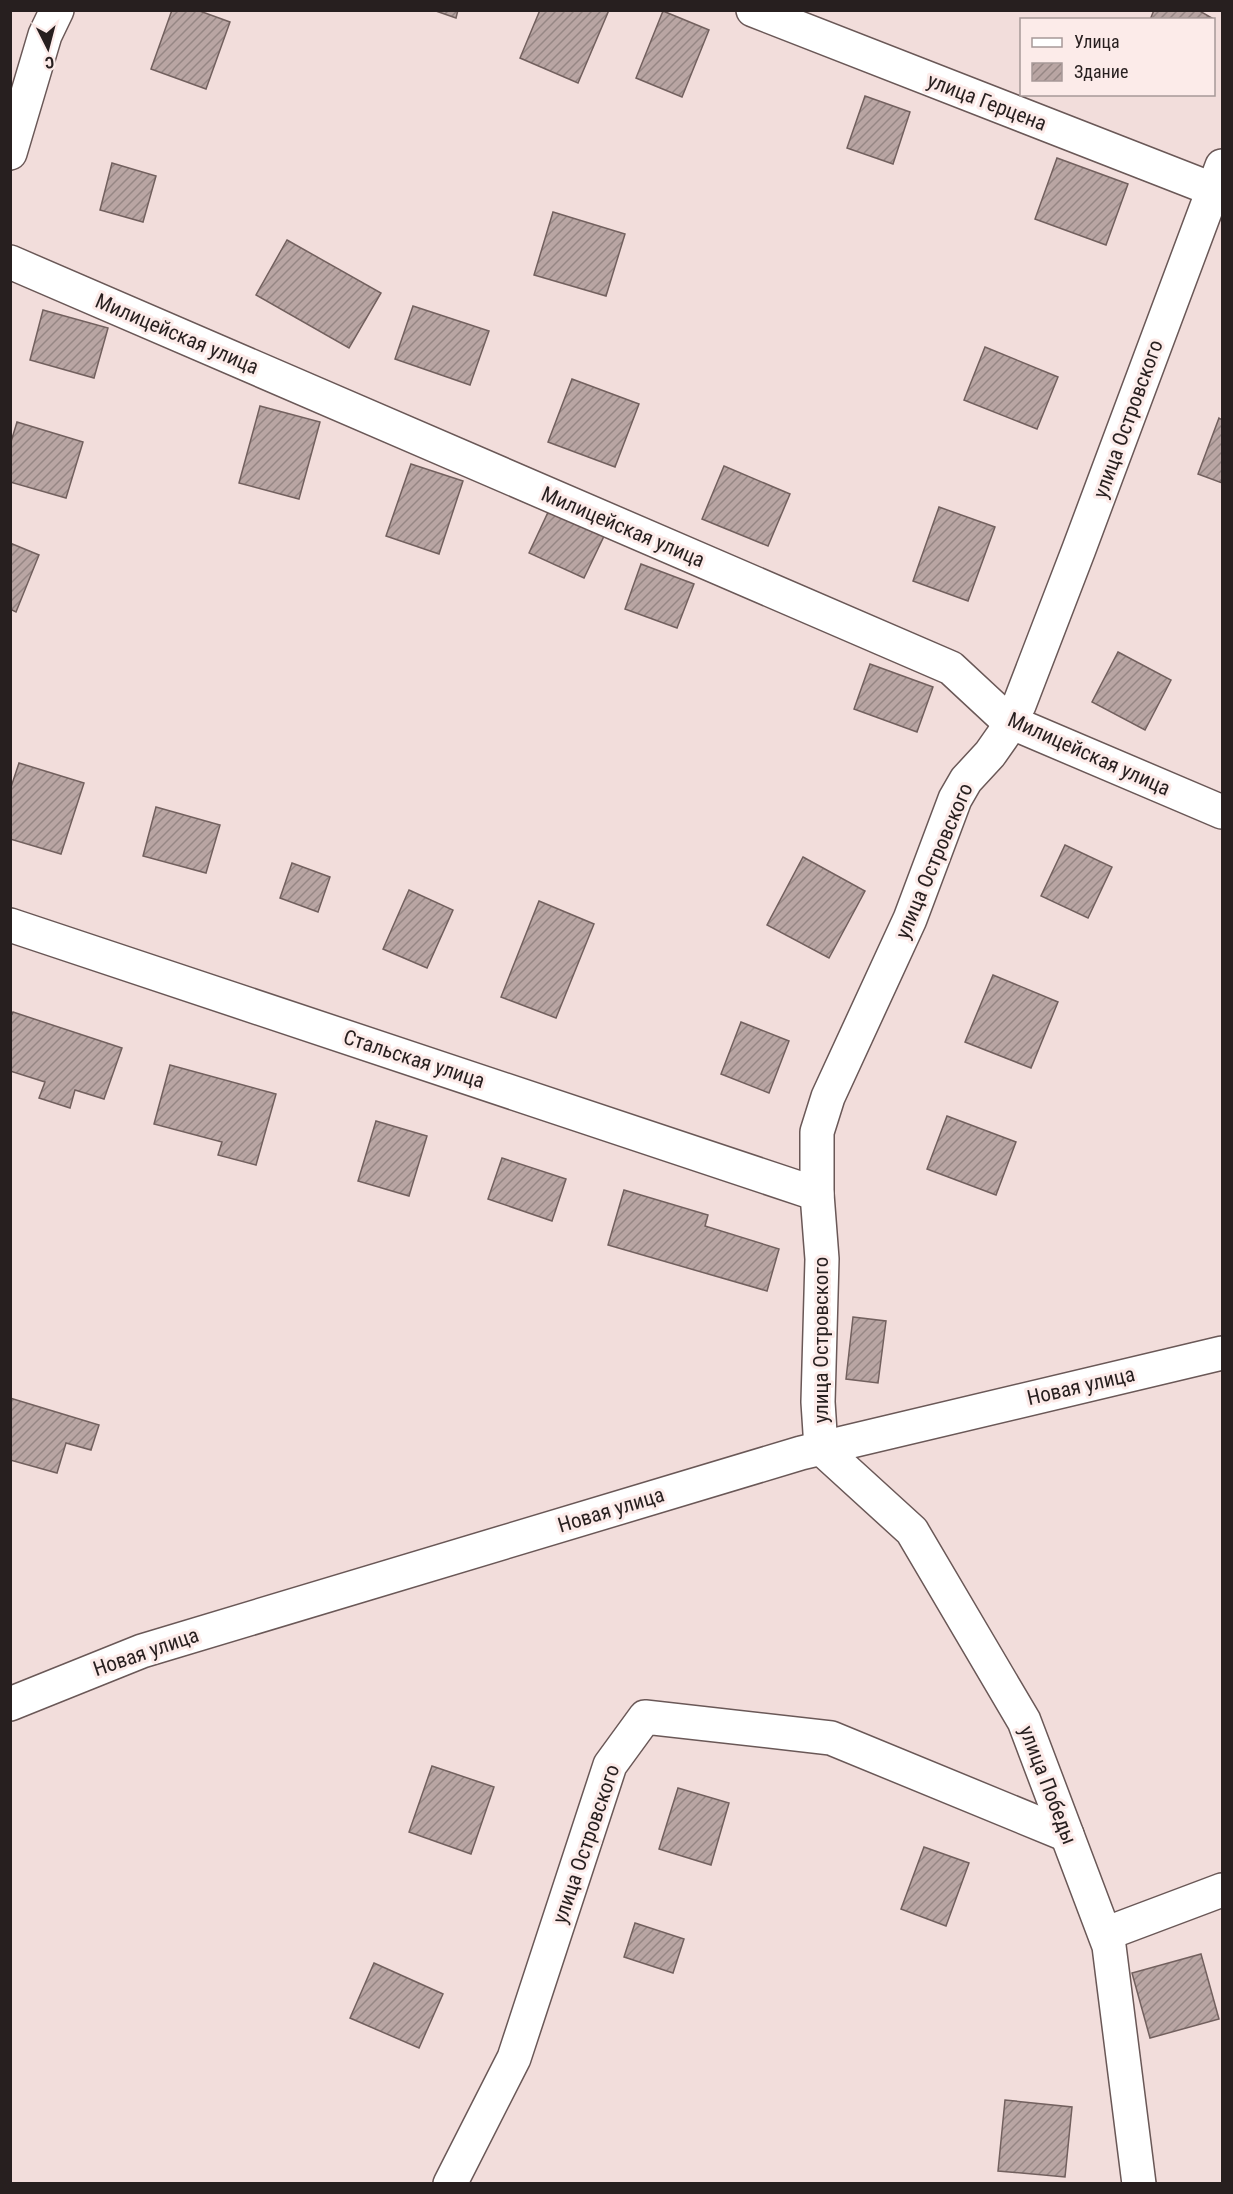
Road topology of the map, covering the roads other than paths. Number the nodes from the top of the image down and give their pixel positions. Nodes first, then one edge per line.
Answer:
1 (57, 10) edge
2 (753, 10) edge
3 (10, 153) edge
4 (1219, 183) edge
5 (10, 262) edge
6 (1008, 722) junction
7 (1222, 812) edge
8 (10, 925) edge
9 (817, 1194) junction
10 (1222, 1353) edge
11 (821, 1448) junction
12 (10, 1704) edge
13 (1067, 1835) junction
14 (1222, 1890) edge
15 (1105, 1935) junction
16 (450, 2184) edge
17 (1139, 2184) edge

1 - 3 street
2 - 4 street, улица Герцена
4 - 6 street, улица Островского
5 - 6 street, Милицейская улица
6 - 7 street, Милицейская улица
6 - 9 street, улица Островского
8 - 9 street, Стальская улица
9 - 11 street, улица Островского
10 - 11 street, Новая улица
11 - 12 street, Новая улица
11 - 13 street, улица Победы
13 - 15 street, улица Победы
13 - 16 street, улица Островского
14 - 15 street
15 - 17 street, улица Победы

